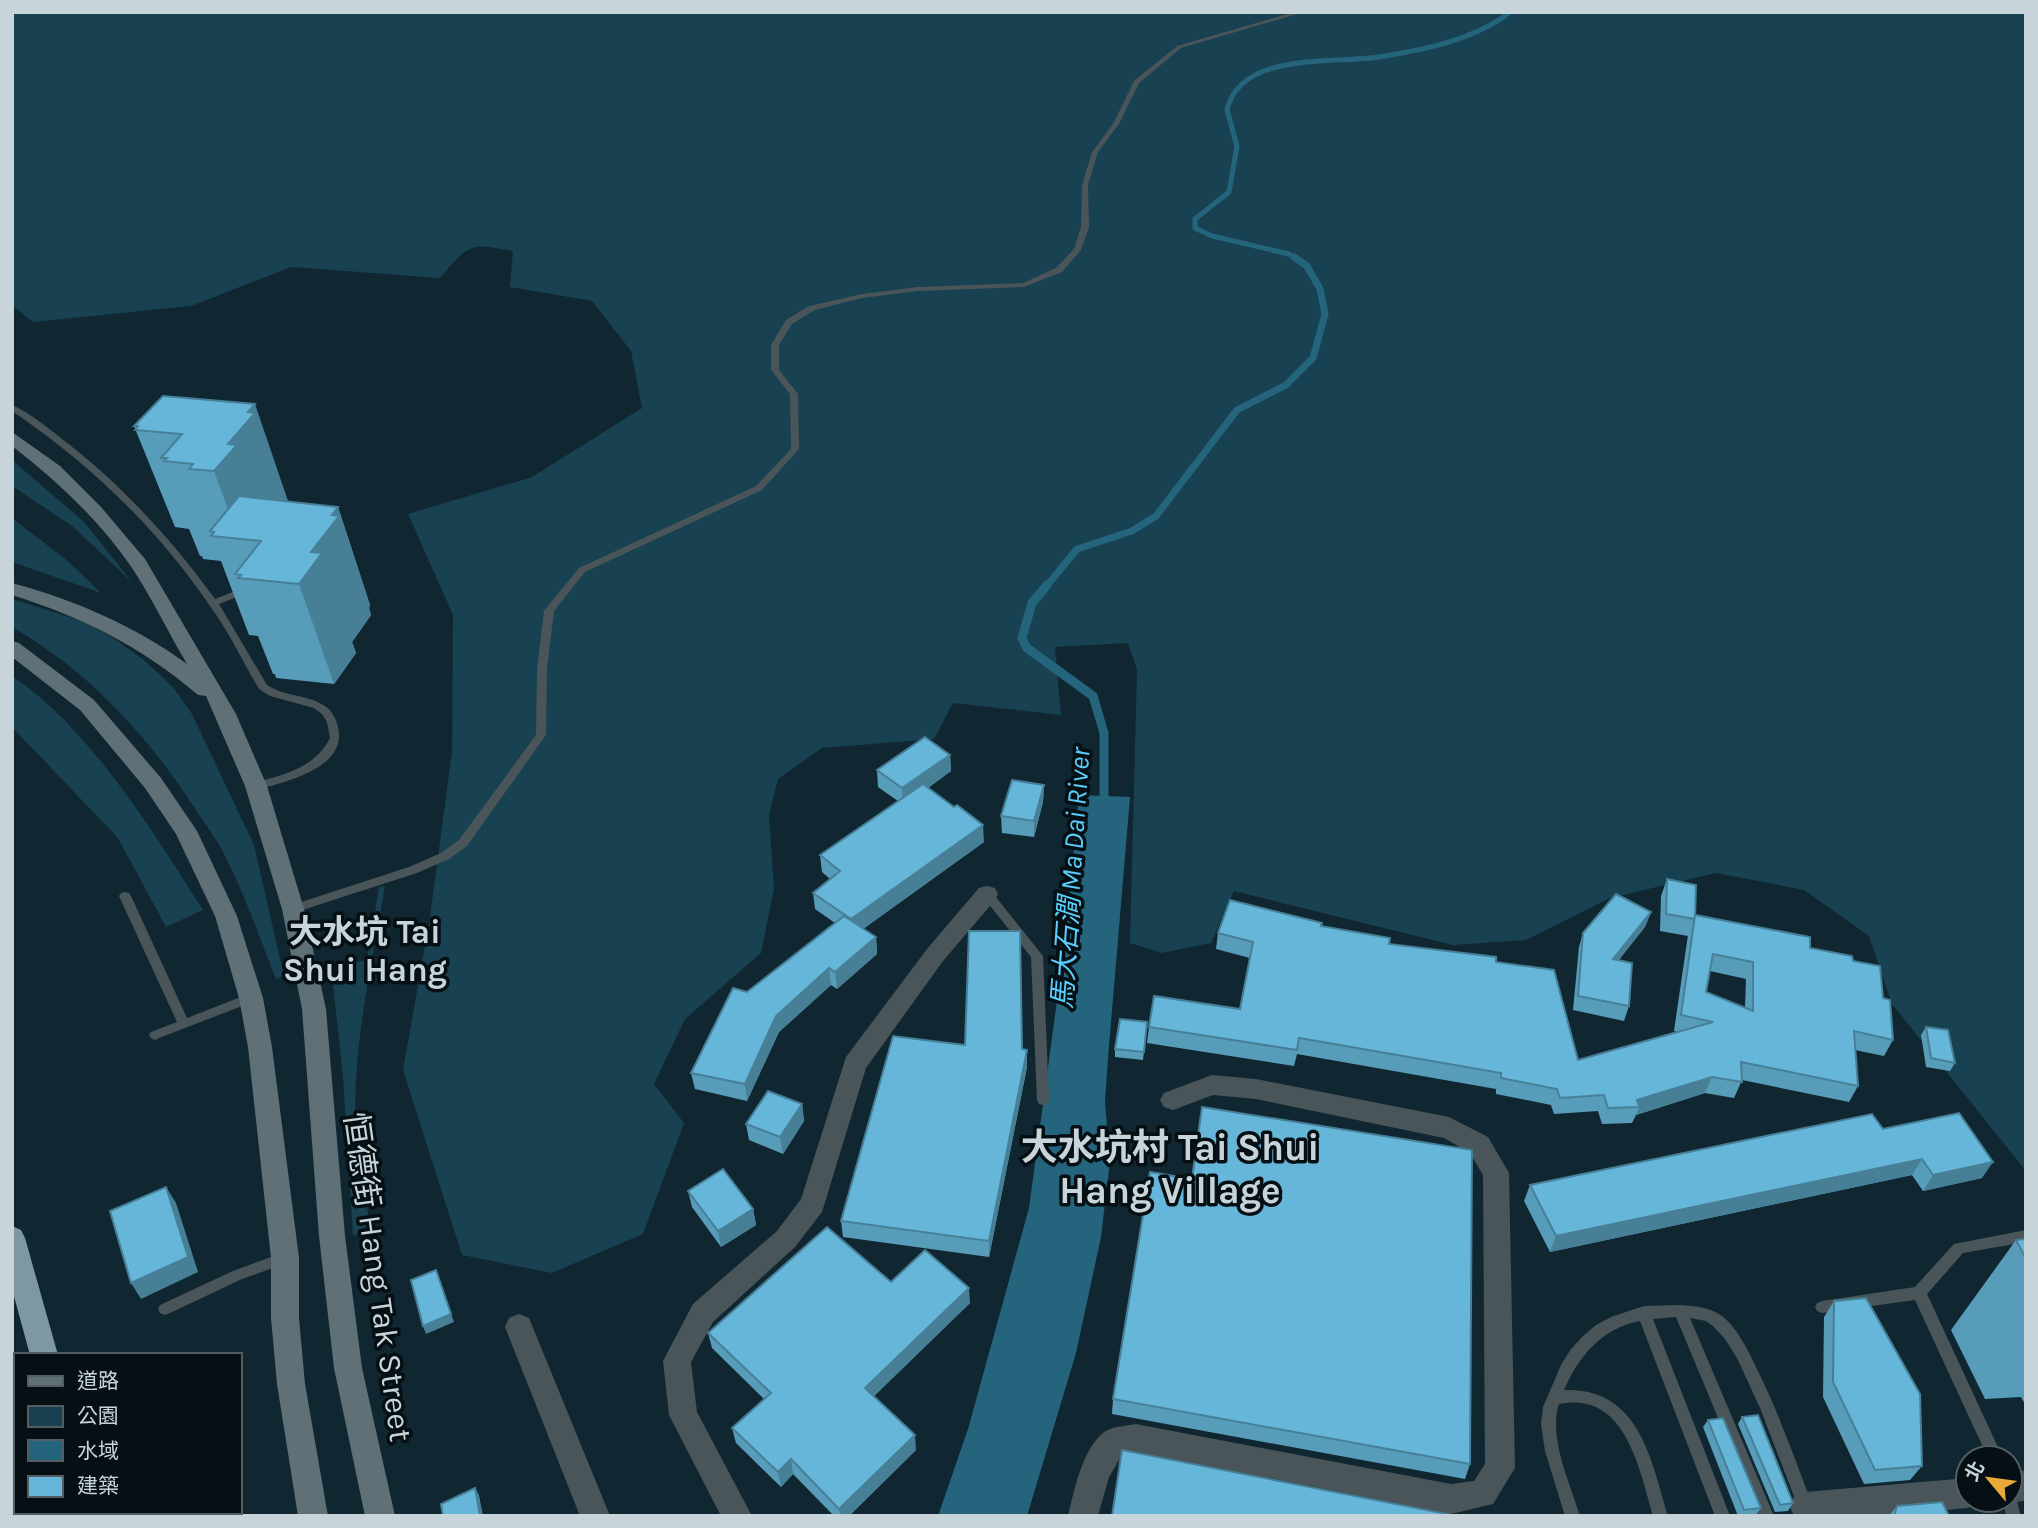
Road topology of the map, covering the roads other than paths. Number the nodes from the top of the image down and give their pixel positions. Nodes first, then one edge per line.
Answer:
1 (1301, 12) edge
2 (12, 407) edge
3 (13, 438) edge
4 (257, 586) edge
5 (12, 589) edge
6 (213, 603) junction
7 (12, 647) edge
8 (216, 701) junction
9 (256, 786) junction
10 (988, 894) joint
11 (125, 896) dead end
12 (293, 909) junction
13 (251, 998) junction
14 (184, 1024) junction
15 (155, 1035) dead end
16 (1044, 1100) dead end
17 (1173, 1100) dead end
18 (2026, 1236) edge
19 (12, 1238) edge
20 (285, 1258) junction
21 (1920, 1293) junction
22 (1822, 1307) dead end
23 (165, 1309) dead end
24 (1680, 1311) junction
25 (1644, 1312) junction
26 (519, 1327) dead end
27 (43, 1353) edge
28 (1555, 1397) junction
29 (1990, 1444) edge
30 (1954, 1495) edge
31 (1805, 1511) edge
32 (313, 1516) edge
33 (380, 1516) edge
34 (594, 1516) edge
35 (737, 1516) edge
36 (1083, 1516) edge
37 (1573, 1516) edge
38 (1661, 1516) edge
39 (1723, 1516) edge
40 (1767, 1516) edge

1 - 12 lane
2 - 6 lane
3 - 8 main road, 恒德街 Hang Tak Street
4 - 6 lane
5 - 8 main road
6 - 9 lane
7 - 13 main road
8 - 9 main road, 恒德街 Hang Tak Street
9 - 12 main road, 恒德街 Hang Tak Street
10 - 16 lane
10 - 35 street
11 - 14 lane
12 - 33 main road, 恒德街 Hang Tak Street
13 - 14 lane
13 - 20 main road
14 - 15 lane
17 - 36 street
18 - 21 lane
19 - 27 highway
20 - 23 lane
20 - 32 main road
21 - 22 lane
21 - 29 lane
24 - 25 lane
24 - 31 lane
24 - 40 lane
25 - 28 lane
25 - 39 lane
26 - 34 street
28 - 37 lane
28 - 38 lane
30 - 31 street

